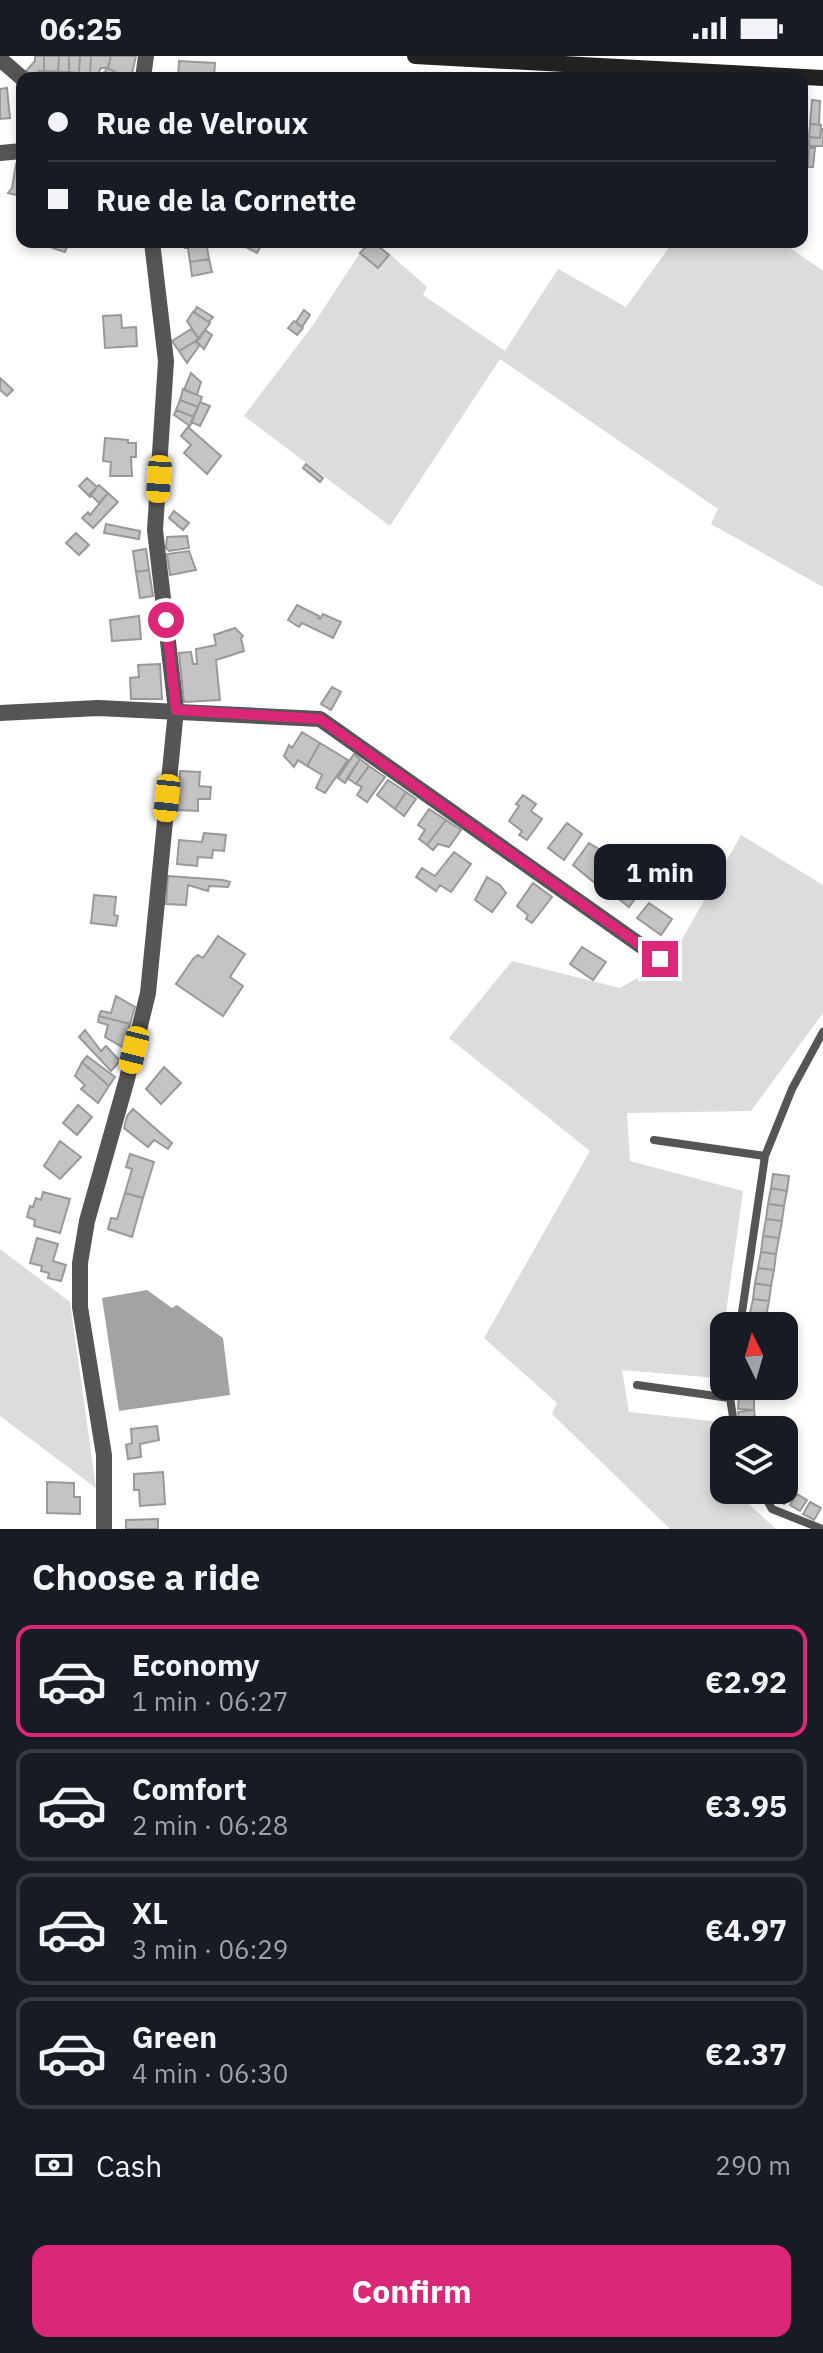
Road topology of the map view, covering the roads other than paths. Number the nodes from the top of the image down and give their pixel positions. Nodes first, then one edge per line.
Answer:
1 (415, 56) edge
2 (0, 59) edge
3 (648, 72) edge
4 (16, 73) edge
5 (153, 248) edge
6 (176, 710) junction
7 (0, 713) edge
8 (660, 959) dead end
9 (823, 1032) edge
10 (654, 1140) dead end
11 (765, 1156) junction
12 (742, 1312) edge
13 (637, 1385) dead end
14 (710, 1395) edge
15 (769, 1504) edge
16 (104, 1529) edge
17 (822, 1529) edge

1 - 3 main road
2 - 4 street
5 - 6 street
6 - 7 street
6 - 8 street
6 - 16 street
9 - 11 lane
10 - 11 lane
11 - 12 lane
13 - 14 lane
15 - 17 lane

